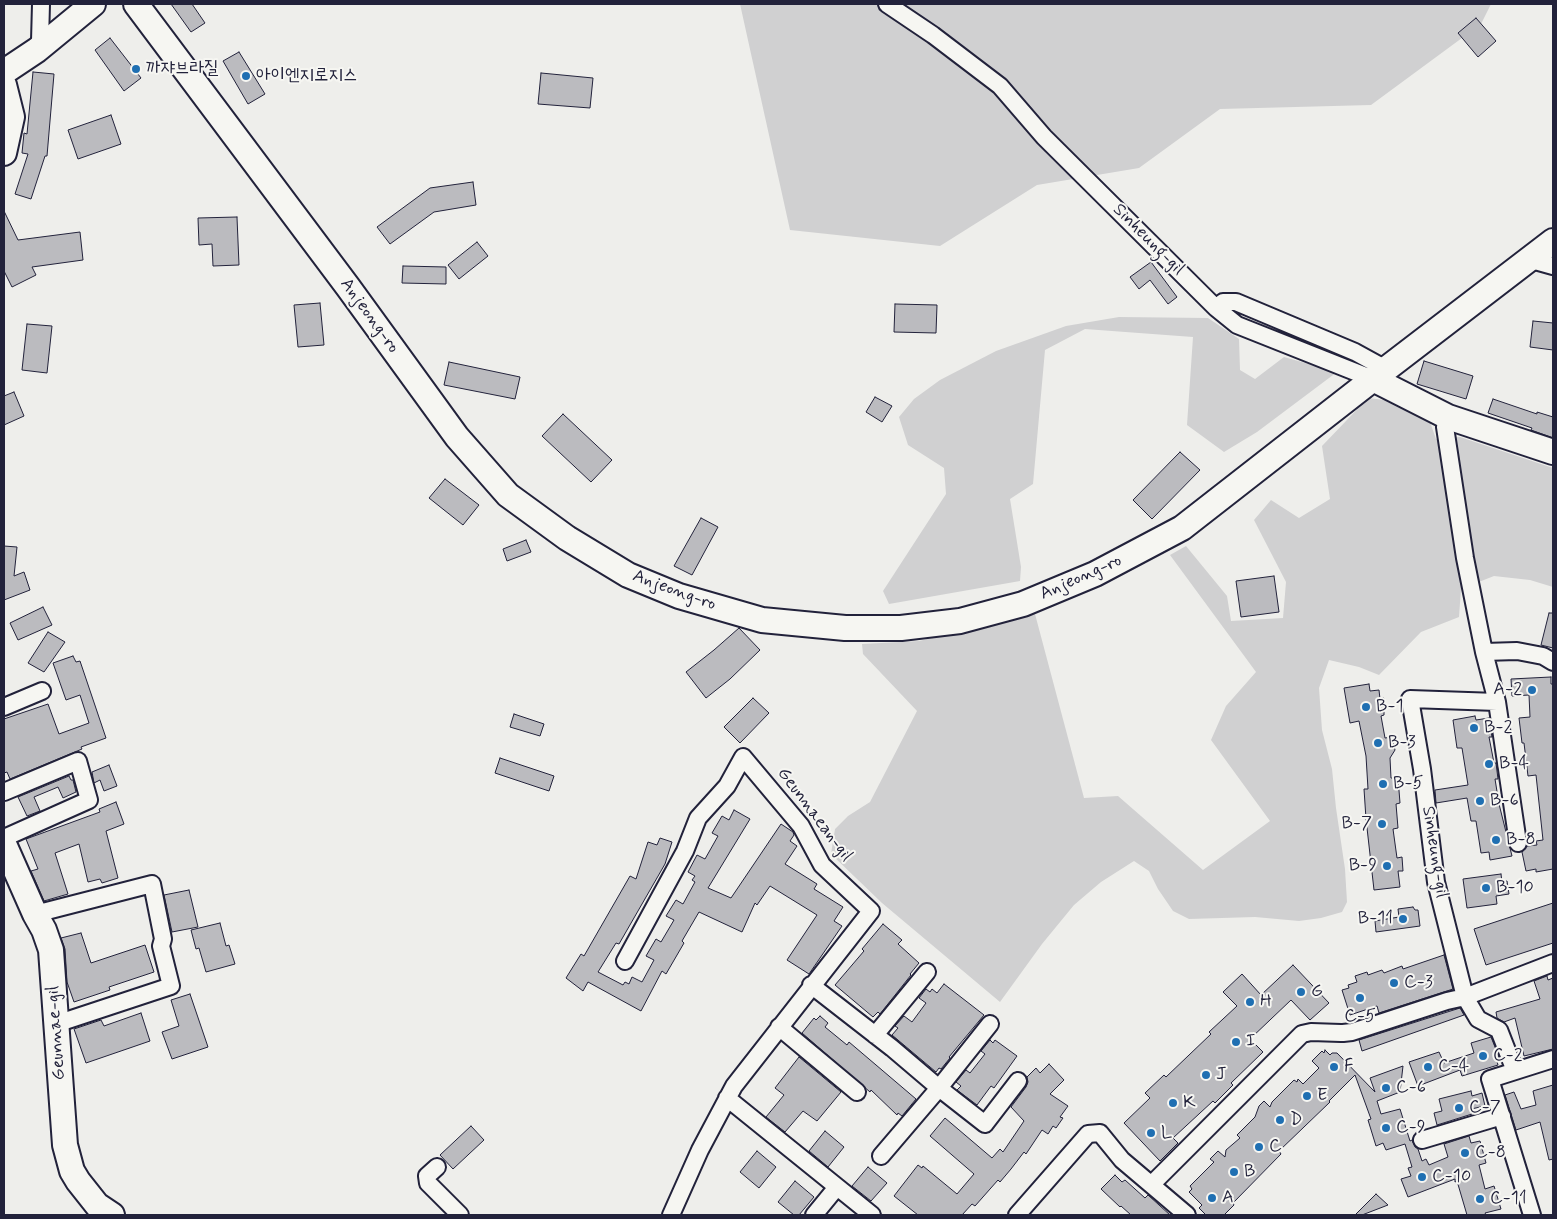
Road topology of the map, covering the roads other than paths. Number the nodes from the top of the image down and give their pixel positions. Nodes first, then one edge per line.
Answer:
1 (41, 4) edge
2 (93, 4) edge
3 (136, 4) edge
4 (887, 4) edge
5 (37, 50) junction
6 (4, 72) edge
7 (4, 85) edge
8 (4, 153) edge
9 (1553, 241) edge
10 (1528, 259) junction
11 (1553, 266) edge
12 (1386, 369) junction
13 (1448, 417) junction
14 (1553, 452) edge
15 (1484, 652) junction
16 (1553, 662) edge
17 (42, 691) dead end
18 (1497, 702) junction
19 (4, 707) edge
20 (4, 792) edge
21 (4, 838) edge
22 (1518, 843) dead end
23 (4, 844) edge
24 (35, 914) junction
25 (625, 961) dead end
26 (1553, 963) edge
27 (927, 972) dead end
28 (811, 986) junction
29 (1465, 997) junction
30 (56, 1024) junction
31 (990, 1024) dead end
32 (779, 1027) junction
33 (875, 1035) junction
34 (1553, 1059) edge
35 (1515, 1071) junction
36 (1018, 1081) dead end
37 (939, 1088) junction
38 (858, 1092) dead end
39 (728, 1098) junction
40 (1502, 1116) junction
41 (1422, 1140) dead end
42 (881, 1156) dead end
43 (438, 1167) dead end
44 (1152, 1184) junction
45 (837, 1187) junction
46 (112, 1215) edge
47 (460, 1215) edge
48 (671, 1215) edge
49 (814, 1215) edge
50 (872, 1215) edge
51 (1016, 1215) edge
52 (1187, 1215) edge
53 (1532, 1215) edge

1 - 5 street
2 - 5 street
3 - 12 street, Anjeong-ro
4 - 12 street, Sinheung-gil
5 - 6 street
7 - 8 street
9 - 10 street, Anjeong-ro
10 - 11 street
10 - 12 street, Anjeong-ro
12 - 13 street, Sinheung-gil
13 - 14 street, Sinheung-gil
13 - 15 street
15 - 16 street
15 - 18 street
17 - 19 street
18 - 22 street
18 - 29 street, Sinheung-gil
20 - 21 street
23 - 24 street, Geunnae-gil
24 - 30 street, Geunnae-gil
24 - 30 street
25 - 28 street, Geunnaean-gil
26 - 29 street
27 - 33 street
28 - 32 street, Geunnaean-gil
28 - 33 street
29 - 35 street, Sinheung-gil
29 - 44 street
30 - 46 street, Geunnae-gil
31 - 37 street
32 - 38 street
32 - 39 street, Geunnaean-gil
33 - 37 street
34 - 35 street
35 - 40 street
36 - 37 street
37 - 42 street
39 - 45 street
39 - 48 street, Geunnaean-gil
40 - 41 street
40 - 53 street
43 - 47 street
44 - 51 street
44 - 52 street
45 - 49 street
45 - 50 street

